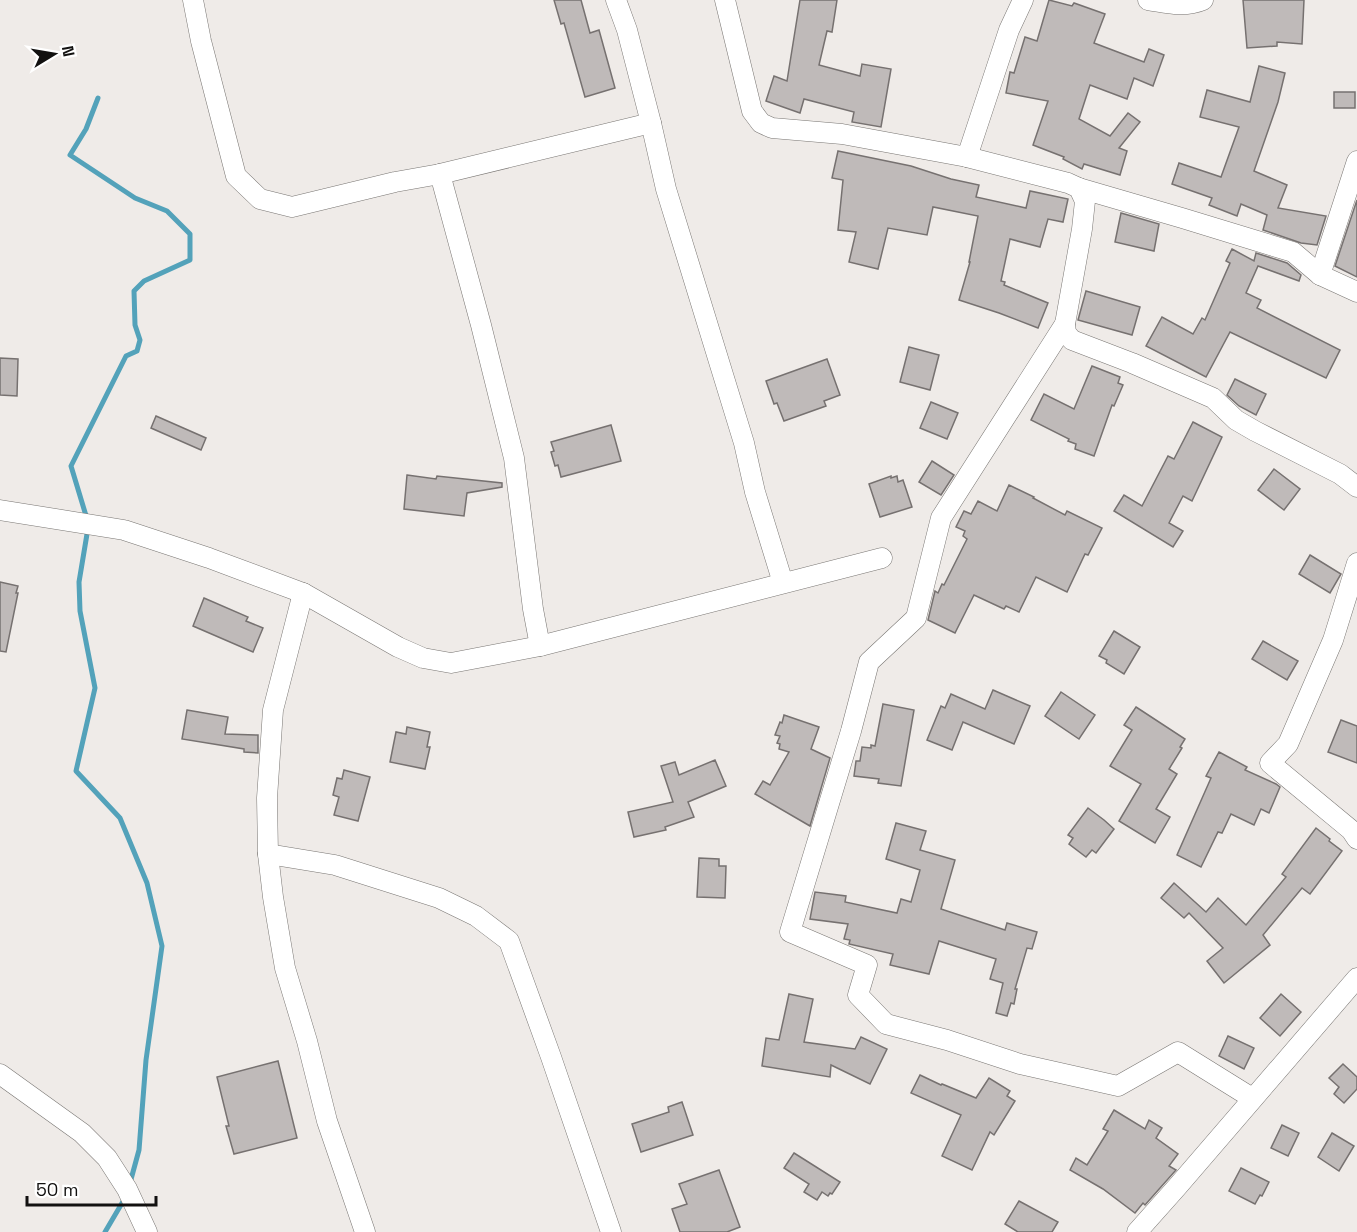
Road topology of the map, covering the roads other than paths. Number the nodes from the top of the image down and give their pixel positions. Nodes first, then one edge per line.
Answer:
1 (193, 0) edge
2 (616, 0) edge
3 (725, 0) edge
4 (1023, 0) edge
5 (1148, 0) edge
6 (1203, 0) edge
7 (651, 123) junction
8 (968, 157) junction
9 (1357, 161) edge
10 (440, 174) junction
11 (1079, 188) junction
12 (1320, 274) junction
13 (1357, 292) edge
14 (1065, 324) junction
15 (1357, 487) edge
16 (0, 510) edge
17 (882, 558) dead end
18 (1357, 562) edge
19 (783, 583) junction
20 (303, 593) junction
21 (540, 646) junction
22 (1357, 838) edge
23 (268, 854) junction
24 (1357, 978) edge
25 (0, 1074) edge
26 (1252, 1098) junction
27 (147, 1232) edge
28 (365, 1232) edge
29 (611, 1232) edge
30 (1137, 1232) edge

1 - 10 street
2 - 7 street
3 - 8 street
4 - 8 street
5 - 6 street
7 - 10 street
7 - 19 street
8 - 11 street
9 - 12 street
10 - 21 street
11 - 12 street
11 - 14 street
12 - 13 street
14 - 15 street
14 - 26 street
16 - 20 street
17 - 19 street
18 - 22 street
19 - 21 street
20 - 21 street
20 - 23 street
23 - 28 street
23 - 29 street
24 - 26 street
25 - 27 street
26 - 30 street

